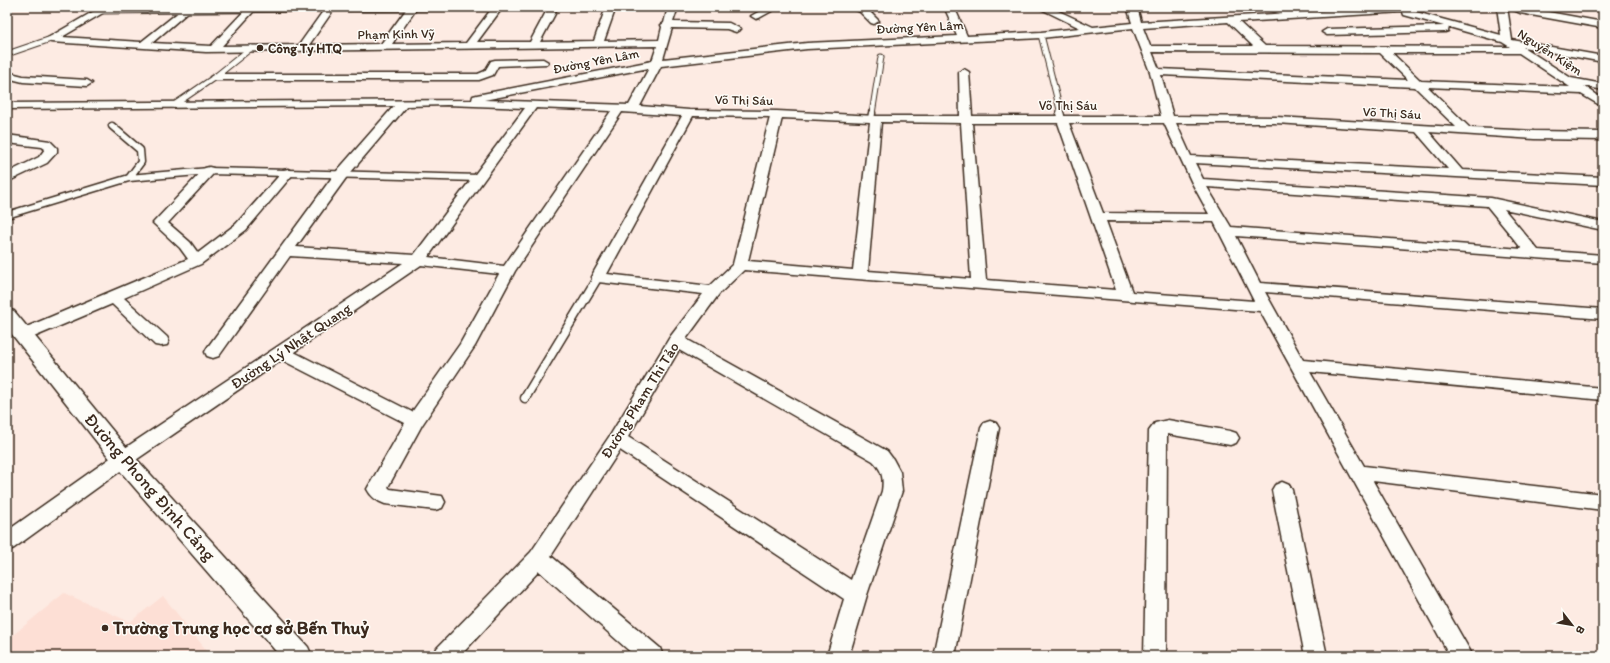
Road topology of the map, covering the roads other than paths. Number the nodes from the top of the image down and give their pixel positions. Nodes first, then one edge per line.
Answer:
1 (498, 7) edge
2 (510, 7) edge
3 (611, 7) edge
4 (673, 7) edge
5 (774, 7) edge
6 (879, 7) edge
7 (1042, 7) edge
8 (1132, 7) edge
9 (1267, 7) edge
10 (1385, 7) edge
11 (1439, 7) edge
12 (1502, 7) edge
13 (1512, 7) edge
14 (1553, 7) edge
15 (412, 8) edge
16 (105, 9) edge
17 (152, 9) edge
18 (329, 9) junction
19 (858, 9) edge
20 (186, 10) junction
21 (250, 10) junction
22 (1397, 10) junction
23 (951, 11) dead end
24 (552, 12) dead end
25 (1295, 15) junction
26 (756, 16) dead end
27 (1603, 16) edge
28 (1230, 19) junction
29 (874, 21) dead end
30 (666, 25) junction
31 (1137, 25) junction
32 (1603, 25) edge
33 (1462, 28) junction
34 (736, 29) dead end
35 (1092, 30) junction
36 (1327, 32) dead end
37 (1041, 35) junction
38 (964, 38) junction
39 (51, 39) junction
40 (1506, 40) junction
41 (664, 43) junction
42 (143, 45) junction
43 (598, 45) junction
44 (469, 46) junction
45 (507, 46) junction
46 (533, 46) junction
47 (384, 47) junction
48 (251, 48) junction
49 (302, 48) junction
50 (214, 49) junction
51 (1147, 49) junction
52 (1263, 50) junction
53 (1383, 50) junction
54 (1521, 50) junction
55 (7, 54) edge
56 (881, 57) dead end
57 (1603, 59) edge
58 (543, 62) dead end
59 (495, 63) junction
60 (657, 63) junction
61 (964, 72) dead end
62 (1155, 72) junction
63 (7, 75) edge
64 (215, 77) junction
65 (1565, 79) junction
66 (87, 83) dead end
67 (1418, 84) junction
68 (1603, 87) edge
69 (1582, 91) junction
70 (447, 102) junction
71 (403, 103) junction
72 (1603, 104) edge
73 (174, 105) junction
74 (7, 106) edge
75 (532, 106) junction
76 (626, 109) junction
77 (689, 113) junction
78 (777, 114) junction
79 (966, 118) junction
80 (874, 119) junction
81 (1062, 119) junction
82 (1168, 119) junction
83 (112, 126) dead end
84 (1419, 128) junction
85 (1467, 131) junction
86 (1603, 136) edge
87 (7, 139) edge
88 (1187, 159) junction
89 (209, 171) junction
90 (288, 172) junction
91 (1457, 172) junction
92 (340, 175) junction
93 (7, 178) edge
94 (129, 178) junction
95 (479, 178) junction
96 (1603, 181) edge
97 (1198, 183) junction
98 (1491, 202) junction
99 (7, 215) edge
100 (1098, 217) junction
101 (1223, 225) junction
102 (1603, 226) edge
103 (286, 251) junction
104 (1532, 252) junction
105 (1603, 259) edge
106 (418, 260) junction
107 (196, 261) junction
108 (740, 265) junction
109 (508, 271) junction
110 (860, 274) junction
111 (598, 277) junction
112 (979, 284) junction
113 (1255, 287) junction
114 (714, 290) junction
115 (1126, 296) junction
116 (115, 298) junction
117 (1264, 307) junction
118 (7, 314) edge
119 (1603, 314) edge
120 (23, 335) junction
121 (162, 341) dead end
122 (676, 341) junction
123 (213, 352) dead end
124 (282, 352) junction
125 (1298, 365) junction
126 (1603, 394) edge
127 (526, 398) dead end
128 (415, 421) junction
129 (990, 428) dead end
130 (1230, 438) dead end
131 (617, 439) junction
132 (123, 459) junction
133 (1357, 472) junction
134 (1282, 490) dead end
135 (435, 502) dead end
136 (1603, 502) edge
137 (7, 542) edge
138 (538, 558) junction
139 (856, 595) junction
140 (298, 656) edge
141 (445, 656) edge
142 (652, 656) edge
143 (838, 656) edge
144 (944, 656) edge
145 (1155, 656) edge
146 (1316, 656) edge
147 (1462, 656) edge

1 - 2 lane
1 - 15 lane
1 - 44 street
3 - 43 street
4 - 30 street
5 - 26 street
6 - 19 street
7 - 35 street
8 - 31 street
9 - 25 lane
10 - 22 street, Nguyễn Kiệm
11 - 22 street, Đường Yên Lâm
12 - 40 street
13 - 32 street
14 - 27 street
15 - 18 lane
15 - 47 street
16 - 17 lane
16 - 39 street
17 - 20 lane
18 - 21 lane
18 - 49 street
19 - 29 street
20 - 21 lane
20 - 42 street
21 - 50 street
22 - 25 street, Đường Yên Lâm
22 - 33 street, Nguyễn Kiệm
23 - 38 street
24 - 46 street
25 - 28 street, Đường Yên Lâm
28 - 31 street, Đường Yên Lâm
28 - 52 street
30 - 34 street
30 - 41 street
31 - 35 street, Đường Yên Lâm
31 - 51 street
33 - 36 street
33 - 40 street, Nguyễn Kiệm
35 - 37 street, Đường Yên Lâm
37 - 38 street, Đường Yên Lâm
37 - 81 lane
38 - 60 street, Đường Yên Lâm
39 - 42 street, Phạm Kinh Vỹ
39 - 55 lane
40 - 54 street, Nguyễn Kiệm
40 - 57 street
41 - 43 street, Phạm Kinh Vỹ
41 - 60 street
42 - 50 street, Phạm Kinh Vỹ
43 - 46 street, Phạm Kinh Vỹ
44 - 45 street, Phạm Kinh Vỹ
44 - 47 street, Phạm Kinh Vỹ
45 - 46 street, Phạm Kinh Vỹ
45 - 59 street
47 - 49 street, Phạm Kinh Vỹ
48 - 49 street, Phạm Kinh Vỹ
48 - 50 street, Phạm Kinh Vỹ
48 - 64 lane
51 - 52 street
51 - 62 street
52 - 53 street
53 - 54 street
53 - 67 street
54 - 65 street, Nguyễn Kiệm
56 - 80 lane
58 - 59 street
59 - 64 street
60 - 70 street, Đường Yên Lâm
60 - 76 street
61 - 79 street
62 - 67 street
62 - 82 street
63 - 66 street
64 - 73 lane
65 - 68 street
65 - 69 street, Nguyễn Kiệm
67 - 69 street
67 - 85 street
69 - 72 street, Nguyễn Kiệm
70 - 71 street
70 - 75 street, Võ Thị Sáu
71 - 73 street
71 - 92 street
73 - 74 street
75 - 76 street, Võ Thị Sáu
75 - 95 street, Đường Lý Nhật Quang
76 - 77 street, Võ Thị Sáu
76 - 109 street
77 - 78 street, Võ Thị Sáu
77 - 111 street
78 - 80 street, Võ Thị Sáu
78 - 108 street
79 - 80 street, Võ Thị Sáu
79 - 81 street, Võ Thị Sáu
79 - 112 street
80 - 110 street
81 - 82 street, Võ Thị Sáu
81 - 100 street
82 - 84 street, Võ Thị Sáu
82 - 88 street
83 - 94 lane
84 - 85 street, Võ Thị Sáu
84 - 91 street
85 - 86 street, Võ Thị Sáu
87 - 93 street
88 - 91 street
88 - 97 street
89 - 90 lane
89 - 94 lane
89 - 107 street
90 - 92 lane
90 - 107 street
91 - 96 street
92 - 95 lane
92 - 103 street
94 - 99 lane
95 - 106 street, Đường Lý Nhật Quang
97 - 98 street
97 - 101 street
98 - 102 street
98 - 104 street
100 - 101 street
100 - 115 street
101 - 104 street
101 - 113 street
103 - 106 street
103 - 123 street
104 - 105 street
106 - 109 street
106 - 124 street, Đường Lý Nhật Quang
107 - 116 street
108 - 110 street
108 - 114 street, Đường Pham Thi Tảo
109 - 128 street
110 - 112 street
111 - 114 street
111 - 127 lane
112 - 115 street
113 - 117 street
113 - 119 street
114 - 122 street, Đường Pham Thi Tảo
115 - 117 street
116 - 120 street
116 - 121 street
117 - 125 street
118 - 120 street, Đường Phong Định Cảng
120 - 132 street, Đường Phong Định Cảng
122 - 131 street, Đường Pham Thi Tảo
122 - 139 street
124 - 128 street
124 - 132 street, Đường Lý Nhật Quang
125 - 126 street
125 - 133 street
128 - 135 street
129 - 144 street
130 - 145 street
131 - 138 street, Đường Pham Thi Tảo
131 - 139 street
132 - 137 street, Đường Lý Nhật Quang
132 - 140 street, Đường Phong Định Cảng
133 - 136 street
133 - 147 street
134 - 146 street
138 - 141 street, Đường Pham Thi Tảo
138 - 142 street
139 - 143 street

